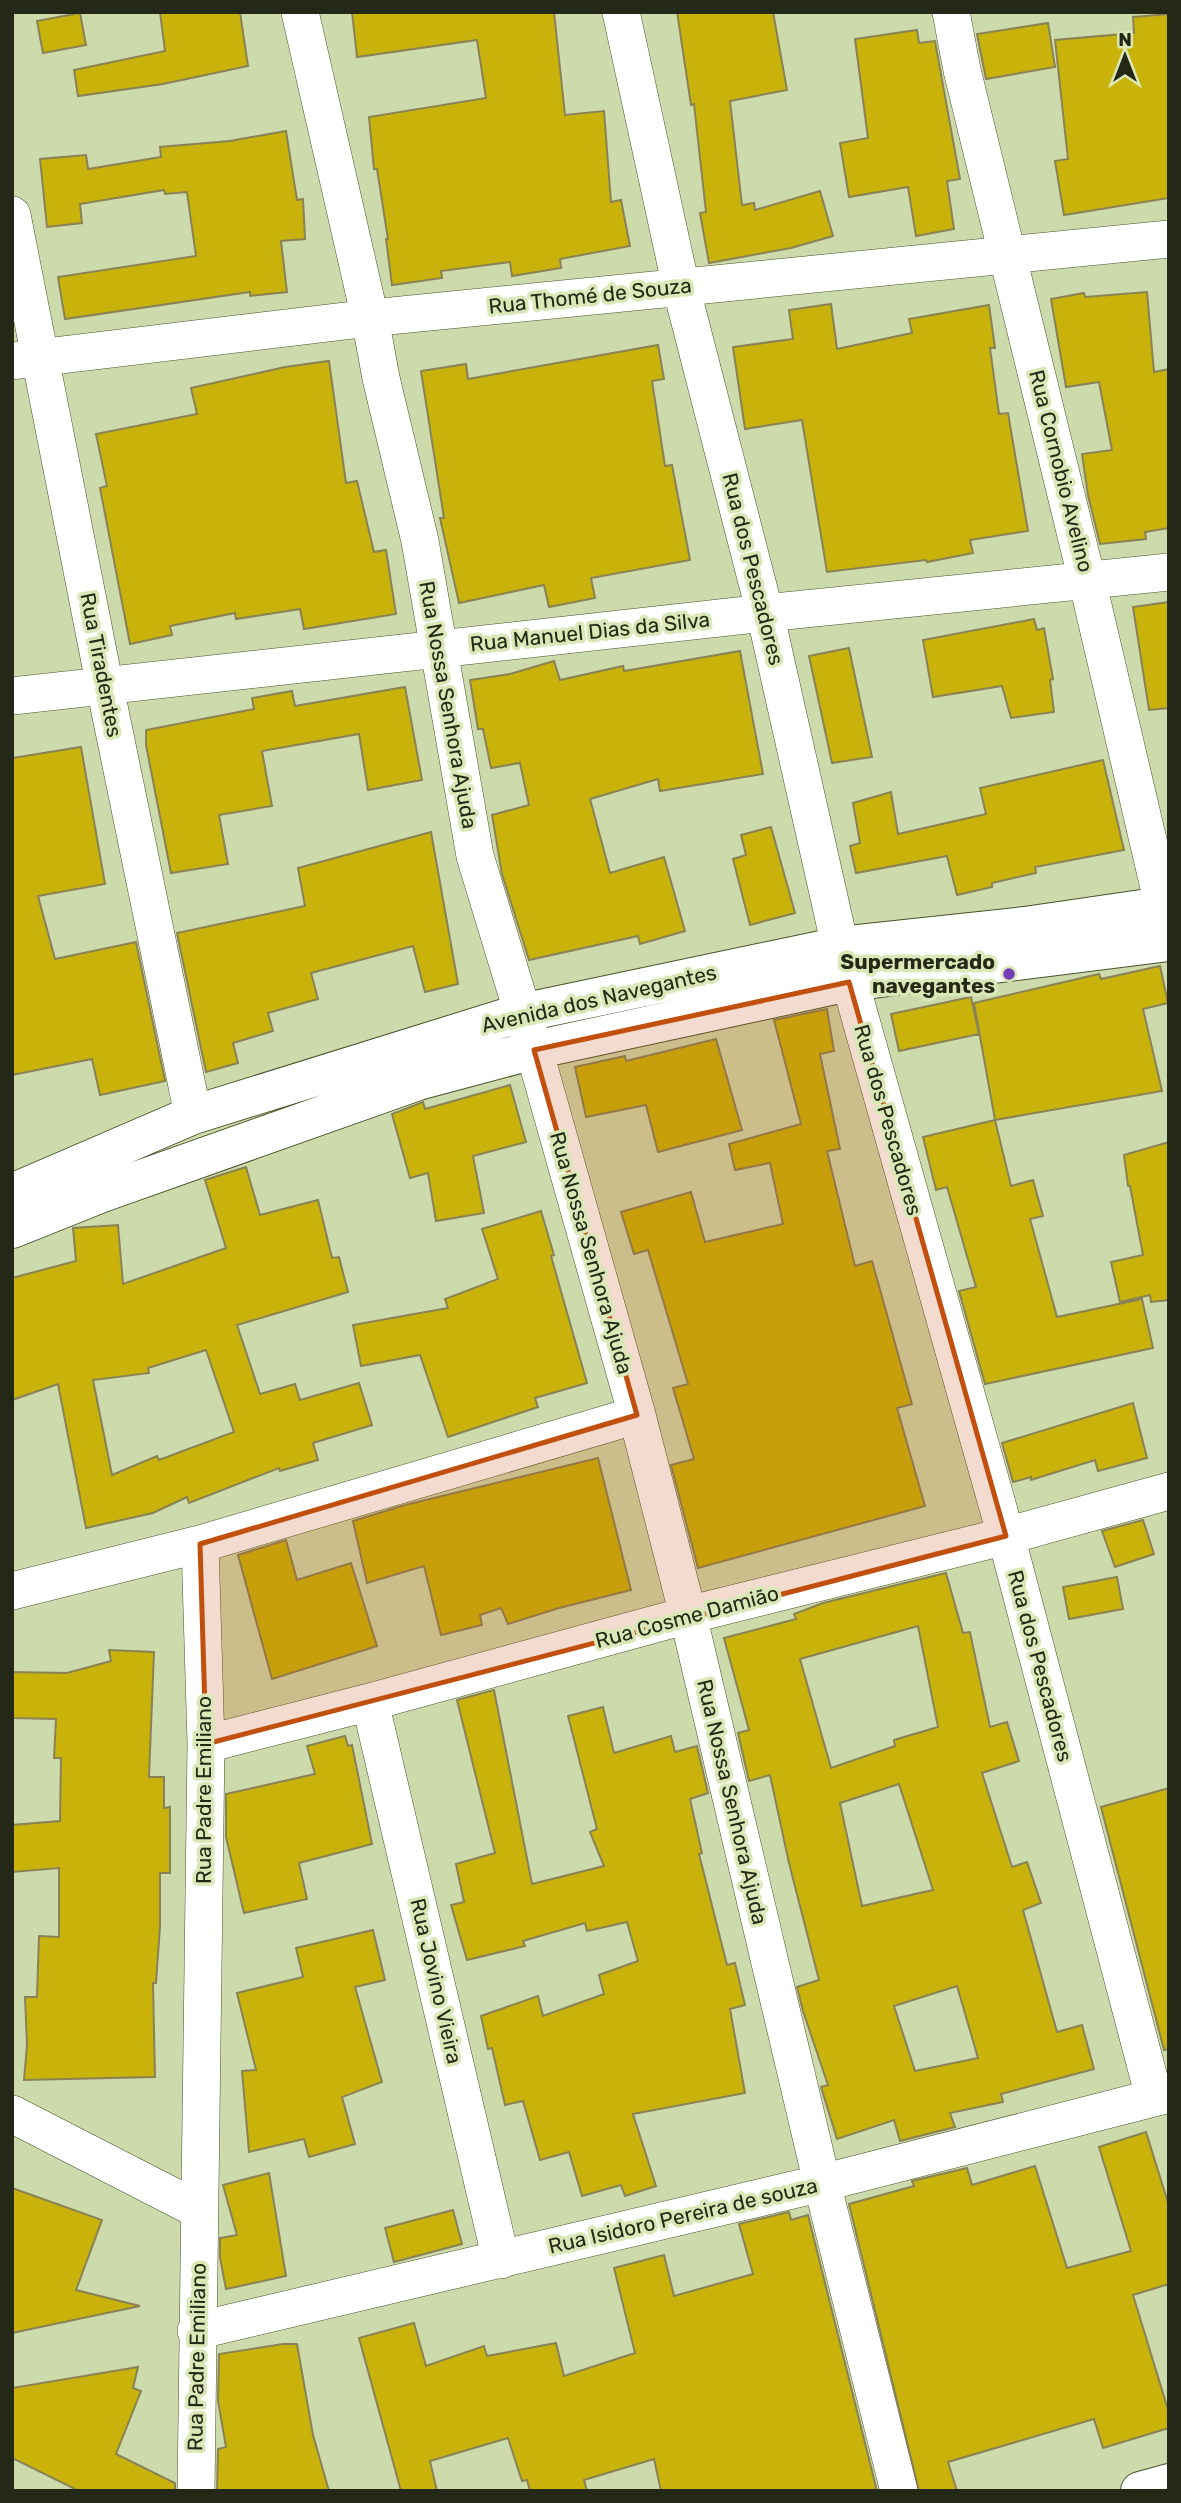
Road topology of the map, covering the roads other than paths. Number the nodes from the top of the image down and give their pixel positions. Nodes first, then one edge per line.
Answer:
1 (300, 12) edge
2 (621, 12) edge
3 (951, 12) edge
4 (12, 215) edge
5 (1169, 239) edge
6 (1009, 256) junction
7 (681, 288) junction
8 (370, 318) junction
9 (26, 359) edge
10 (1169, 572) edge
11 (1087, 580) junction
12 (765, 613) junction
13 (437, 649) junction
14 (105, 687) junction
15 (12, 696) edge
16 (1168, 920) edge
17 (839, 946) junction
18 (849, 982) junction
19 (521, 1013) junction
20 (534, 1050) junction
21 (193, 1115) junction
22 (12, 1193) edge
23 (12, 1229) edge
24 (636, 1415) junction
25 (1169, 1491) edge
26 (1006, 1536) junction
27 (200, 1544) junction
28 (12, 1591) edge
29 (688, 1615) junction
30 (370, 1702) junction
31 (206, 1744) junction
32 (1161, 2096) edge
33 (12, 2114) edge
34 (822, 2183) junction
35 (199, 2210) junction
36 (501, 2260) junction
37 (196, 2331) junction
38 (1169, 2483) edge
39 (196, 2491) edge
40 (899, 2491) edge
41 (1140, 2491) edge

1 - 8 street, Rua Nossa Senhora Ajuda
2 - 7 street, Rua dos Pescadores
3 - 6 street, Rua Cornobio Avelino
4 - 9 street, Rua Tiradentes
5 - 6 street, Rua Thomé de Souza
6 - 7 street, Rua Thomé de Souza
6 - 11 street, Rua Cornobio Avelino
7 - 8 street, Rua Thomé de Souza
7 - 12 street, Rua dos Pescadores
8 - 9 street, Rua Thomé de Souza
8 - 13 street, Rua Nossa Senhora Ajuda
9 - 14 street, Rua Tiradentes
10 - 11 street, Rua Manuel Dias da Silva
11 - 12 street, Rua Manuel Dias da Silva
11 - 16 street, Rua Cornobio Avelino
12 - 13 street, Rua Manuel Dias da Silva
12 - 17 street, Rua dos Pescadores
13 - 14 street, Rua Manuel Dias da Silva
13 - 19 street, Rua Nossa Senhora Ajuda
14 - 15 street, Rua Manuel Dias da Silva
14 - 21 street, Rua Tiradentes
16 - 17 main road, Avenida dos Navegantes
16 - 18 main road, Avenida dos Navegantes
17 - 18 street, Rua dos Pescadores
17 - 19 main road, Avenida dos Navegantes
18 - 20 main road, Avenida dos Navegantes
18 - 26 street, Rua dos Pescadores
19 - 20 street, Rua Nossa Senhora Ajuda
19 - 21 main road, Avenida dos Navegantes
20 - 23 main road, Avenida dos Navegantes
20 - 24 street, Rua Nossa Senhora Ajuda
21 - 22 main road, Avenida dos Navegantes
24 - 27 street
24 - 29 street, Rua Nossa Senhora Ajuda
25 - 26 street, Rua Cosme Damião
26 - 29 street, Rua Cosme Damião
26 - 32 street, Rua dos Pescadores
27 - 28 street
27 - 31 street, Rua Padre Emiliano
29 - 30 street, Rua Cosme Damião
29 - 34 street, Rua Nossa Senhora Ajuda
30 - 31 street, Rua Cosme Damião
30 - 36 street, Rua Jovino Vieira
31 - 35 street, Rua Padre Emiliano
32 - 34 street, Rua Isidoro Pereira de souza
33 - 35 street
34 - 36 street, Rua Isidoro Pereira de souza
34 - 40 street, Rua Nossa Senhora Ajuda
35 - 37 street, Rua Padre Emiliano
36 - 37 street, Rua Isidoro Pereira de souza
37 - 39 street, Rua Padre Emiliano
38 - 41 main road

